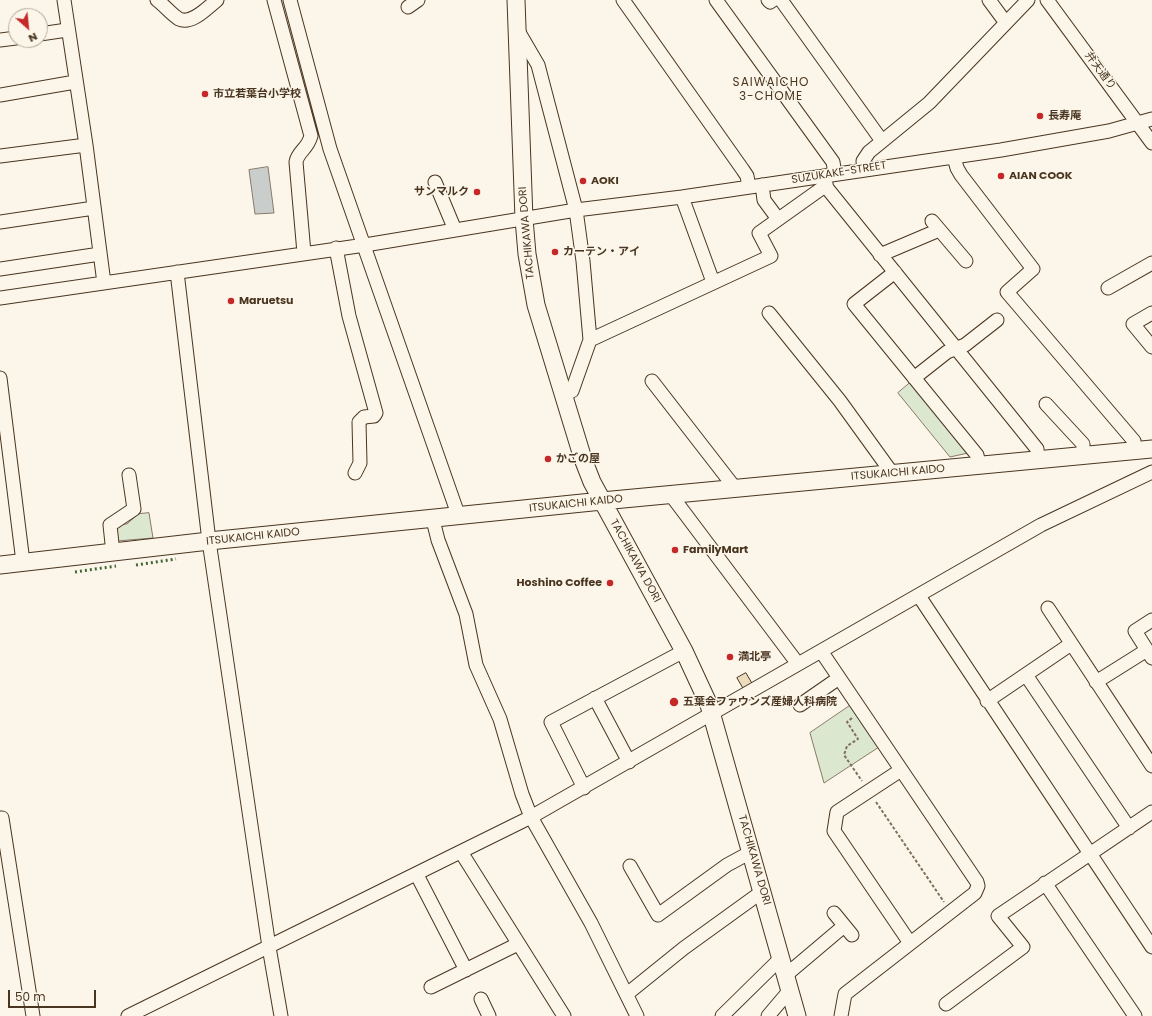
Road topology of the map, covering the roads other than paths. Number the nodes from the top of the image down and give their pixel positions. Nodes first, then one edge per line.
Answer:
1 (64, 0) edge
2 (157, 0) edge
3 (217, 0) edge
4 (274, 0) edge
5 (290, 0) edge
6 (516, 0) edge
7 (623, 0) edge
8 (716, 0) edge
9 (768, 0) edge
10 (773, 0) edge
11 (781, 0) edge
12 (989, 0) edge
13 (1028, 0) edge
14 (1047, 0) edge
15 (1006, 23) junction
16 (517, 28) junction
17 (67, 30) junction
18 (48, 33) edge
19 (75, 82) junction
20 (0, 95) edge
21 (1152, 119) edge
22 (1139, 124) junction
23 (882, 141) junction
24 (1152, 143) edge
25 (86, 145) junction
26 (0, 156) edge
27 (954, 157) junction
28 (864, 169) junction
29 (828, 179) junction
30 (435, 182) dead end
31 (762, 185) junction
32 (749, 187) junction
33 (682, 197) junction
34 (94, 208) junction
35 (576, 210) junction
36 (778, 218) junction
37 (524, 219) junction
38 (0, 222) edge
39 (455, 230) junction
40 (365, 245) junction
41 (336, 248) junction
42 (304, 253) junction
43 (100, 254) junction
44 (880, 255) junction
45 (966, 262) dead end
46 (1152, 263) edge
47 (0, 269) edge
48 (176, 272) junction
49 (894, 272) junction
50 (713, 282) junction
51 (104, 283) junction
52 (1108, 288) dead end
53 (0, 298) edge
54 (768, 313) dead end
55 (1152, 313) edge
56 (997, 320) dead end
57 (590, 340) junction
58 (1152, 347) edge
59 (956, 348) junction
60 (0, 378) edge
61 (914, 378) junction
62 (652, 381) dead end
63 (563, 394) junction
64 (1046, 404) dead end
65 (3, 431) edge
66 (1152, 449) edge
67 (1134, 450) junction
68 (1083, 455) junction
69 (1038, 459) junction
70 (979, 465) junction
71 (1152, 472) edge
72 (355, 473) dead end
73 (892, 473) junction
74 (129, 475) dead end
75 (735, 488) junction
76 (671, 495) junction
77 (602, 501) junction
78 (459, 517) junction
79 (433, 520) junction
80 (209, 542) junction
81 (113, 552) junction
82 (24, 562) junction
83 (0, 565) edge
84 (919, 596) junction
85 (1048, 608) dead end
86 (1152, 620) edge
87 (1071, 644) junction
88 (684, 651) junction
89 (821, 651) junction
90 (1149, 654) edge
91 (798, 664) junction
92 (1026, 675) junction
93 (839, 678) junction
94 (1096, 682) junction
95 (595, 698) junction
96 (987, 701) junction
97 (800, 705) dead end
98 (712, 712) junction
99 (629, 762) junction
100 (1152, 766) edge
101 (901, 770) junction
102 (584, 788) junction
103 (1152, 812) edge
104 (531, 817) junction
105 (0, 818) edge
106 (1129, 828) junction
107 (462, 852) junction
108 (751, 852) junction
109 (1091, 853) junction
110 (630, 866) dead end
111 (417, 875) junction
112 (1045, 883) junction
113 (763, 894) junction
114 (834, 913) dead end
115 (910, 943) junction
116 (518, 944) junction
117 (269, 947) junction
118 (1152, 948) edge
119 (781, 958) junction
120 (466, 970) junction
121 (788, 983) junction
122 (431, 987) dead end
123 (627, 994) junction
124 (481, 999) dead end
125 (946, 1004) dead end
126 (33, 1016) edge
127 (128, 1016) edge
128 (281, 1016) edge
129 (489, 1016) edge
130 (564, 1016) edge
131 (637, 1016) edge
132 (722, 1016) edge
133 (768, 1016) edge
134 (798, 1016) edge
135 (841, 1016) edge
136 (1135, 1016) edge

1 - 17 street
2 - 3 street
4 - 42 street
5 - 40 street
6 - 16 main road, TACHIKAWA DORI
7 - 32 street
8 - 29 street
9 - 10 street
11 - 23 street
12 - 15 street
13 - 15 street
14 - 22 street, 弁天通り
15 - 23 street
16 - 35 street
16 - 37 main road, TACHIKAWA DORI
17 - 18 street
17 - 19 street
19 - 20 street
19 - 25 street
21 - 22 street, SUZUKAKE-STREET
22 - 24 street, 弁天通り
22 - 27 street, SUZUKAKE-STREET
23 - 28 street
25 - 26 street
25 - 34 street
27 - 28 street, SUZUKAKE-STREET
27 - 67 street
28 - 29 street, SUZUKAKE-STREET
29 - 31 street, SUZUKAKE-STREET
29 - 36 street
29 - 44 street
30 - 39 street
31 - 32 street, SUZUKAKE-STREET
31 - 36 street
32 - 33 street, SUZUKAKE-STREET
33 - 35 street, SUZUKAKE-STREET
33 - 50 street
34 - 38 street
34 - 43 street
35 - 37 street, SUZUKAKE-STREET
35 - 57 street
36 - 50 street
37 - 39 street, SUZUKAKE-STREET
37 - 63 main road, TACHIKAWA DORI
39 - 40 street, SUZUKAKE-STREET
40 - 41 street, SUZUKAKE-STREET
40 - 78 street
41 - 42 street, SUZUKAKE-STREET
41 - 72 street
42 - 48 street, SUZUKAKE-STREET
43 - 47 street
43 - 51 street
44 - 45 street
44 - 49 street
46 - 52 street
48 - 51 street, SUZUKAKE-STREET
48 - 80 street
49 - 59 street
49 - 61 street
50 - 57 street
51 - 53 street, SUZUKAKE-STREET
54 - 73 street
55 - 58 street
56 - 59 street
57 - 63 street
59 - 61 street
59 - 69 street
60 - 65 street
61 - 70 street
62 - 75 street
63 - 77 main road, TACHIKAWA DORI
64 - 68 street
65 - 82 street
66 - 67 main road, ITSUKAICHI KAIDO
67 - 68 main road, ITSUKAICHI KAIDO
68 - 69 main road, ITSUKAICHI KAIDO
69 - 70 main road, ITSUKAICHI KAIDO
70 - 73 main road, ITSUKAICHI KAIDO
71 - 84 street
73 - 75 main road, ITSUKAICHI KAIDO
74 - 81 street
75 - 76 main road, ITSUKAICHI KAIDO
76 - 77 main road, ITSUKAICHI KAIDO
76 - 91 street
77 - 78 main road, ITSUKAICHI KAIDO
77 - 88 main road, TACHIKAWA DORI
78 - 79 main road, ITSUKAICHI KAIDO
79 - 80 main road, ITSUKAICHI KAIDO
79 - 104 street
80 - 81 main road, ITSUKAICHI KAIDO
80 - 117 street
81 - 82 main road, ITSUKAICHI KAIDO
82 - 83 main road, ITSUKAICHI KAIDO
84 - 89 street
84 - 96 street
85 - 87 street
86 - 90 street
87 - 92 street
87 - 94 street
88 - 95 street
88 - 98 main road, TACHIKAWA DORI
89 - 91 street
89 - 93 street
90 - 94 street
91 - 98 street
92 - 96 street
92 - 106 street
93 - 97 street
93 - 101 street
94 - 100 street
95 - 99 street
95 - 102 street
96 - 109 street
98 - 99 street
98 - 108 main road, TACHIKAWA DORI
99 - 102 street
101 - 115 street
101 - 115 street
102 - 104 street
103 - 106 street
104 - 107 street
104 - 123 street
105 - 126 street
106 - 109 street
107 - 111 street
107 - 116 street
108 - 110 street
108 - 113 main road, TACHIKAWA DORI
109 - 112 street
109 - 118 street
111 - 117 street
111 - 120 street
112 - 125 street
112 - 136 street
113 - 119 main road, TACHIKAWA DORI
113 - 123 street
114 - 121 street
115 - 135 street
116 - 120 street
116 - 130 street
117 - 127 street
117 - 128 street
119 - 121 main road, TACHIKAWA DORI
119 - 132 street
120 - 122 street
121 - 133 street
121 - 134 main road, TACHIKAWA DORI
123 - 131 street
124 - 129 street

